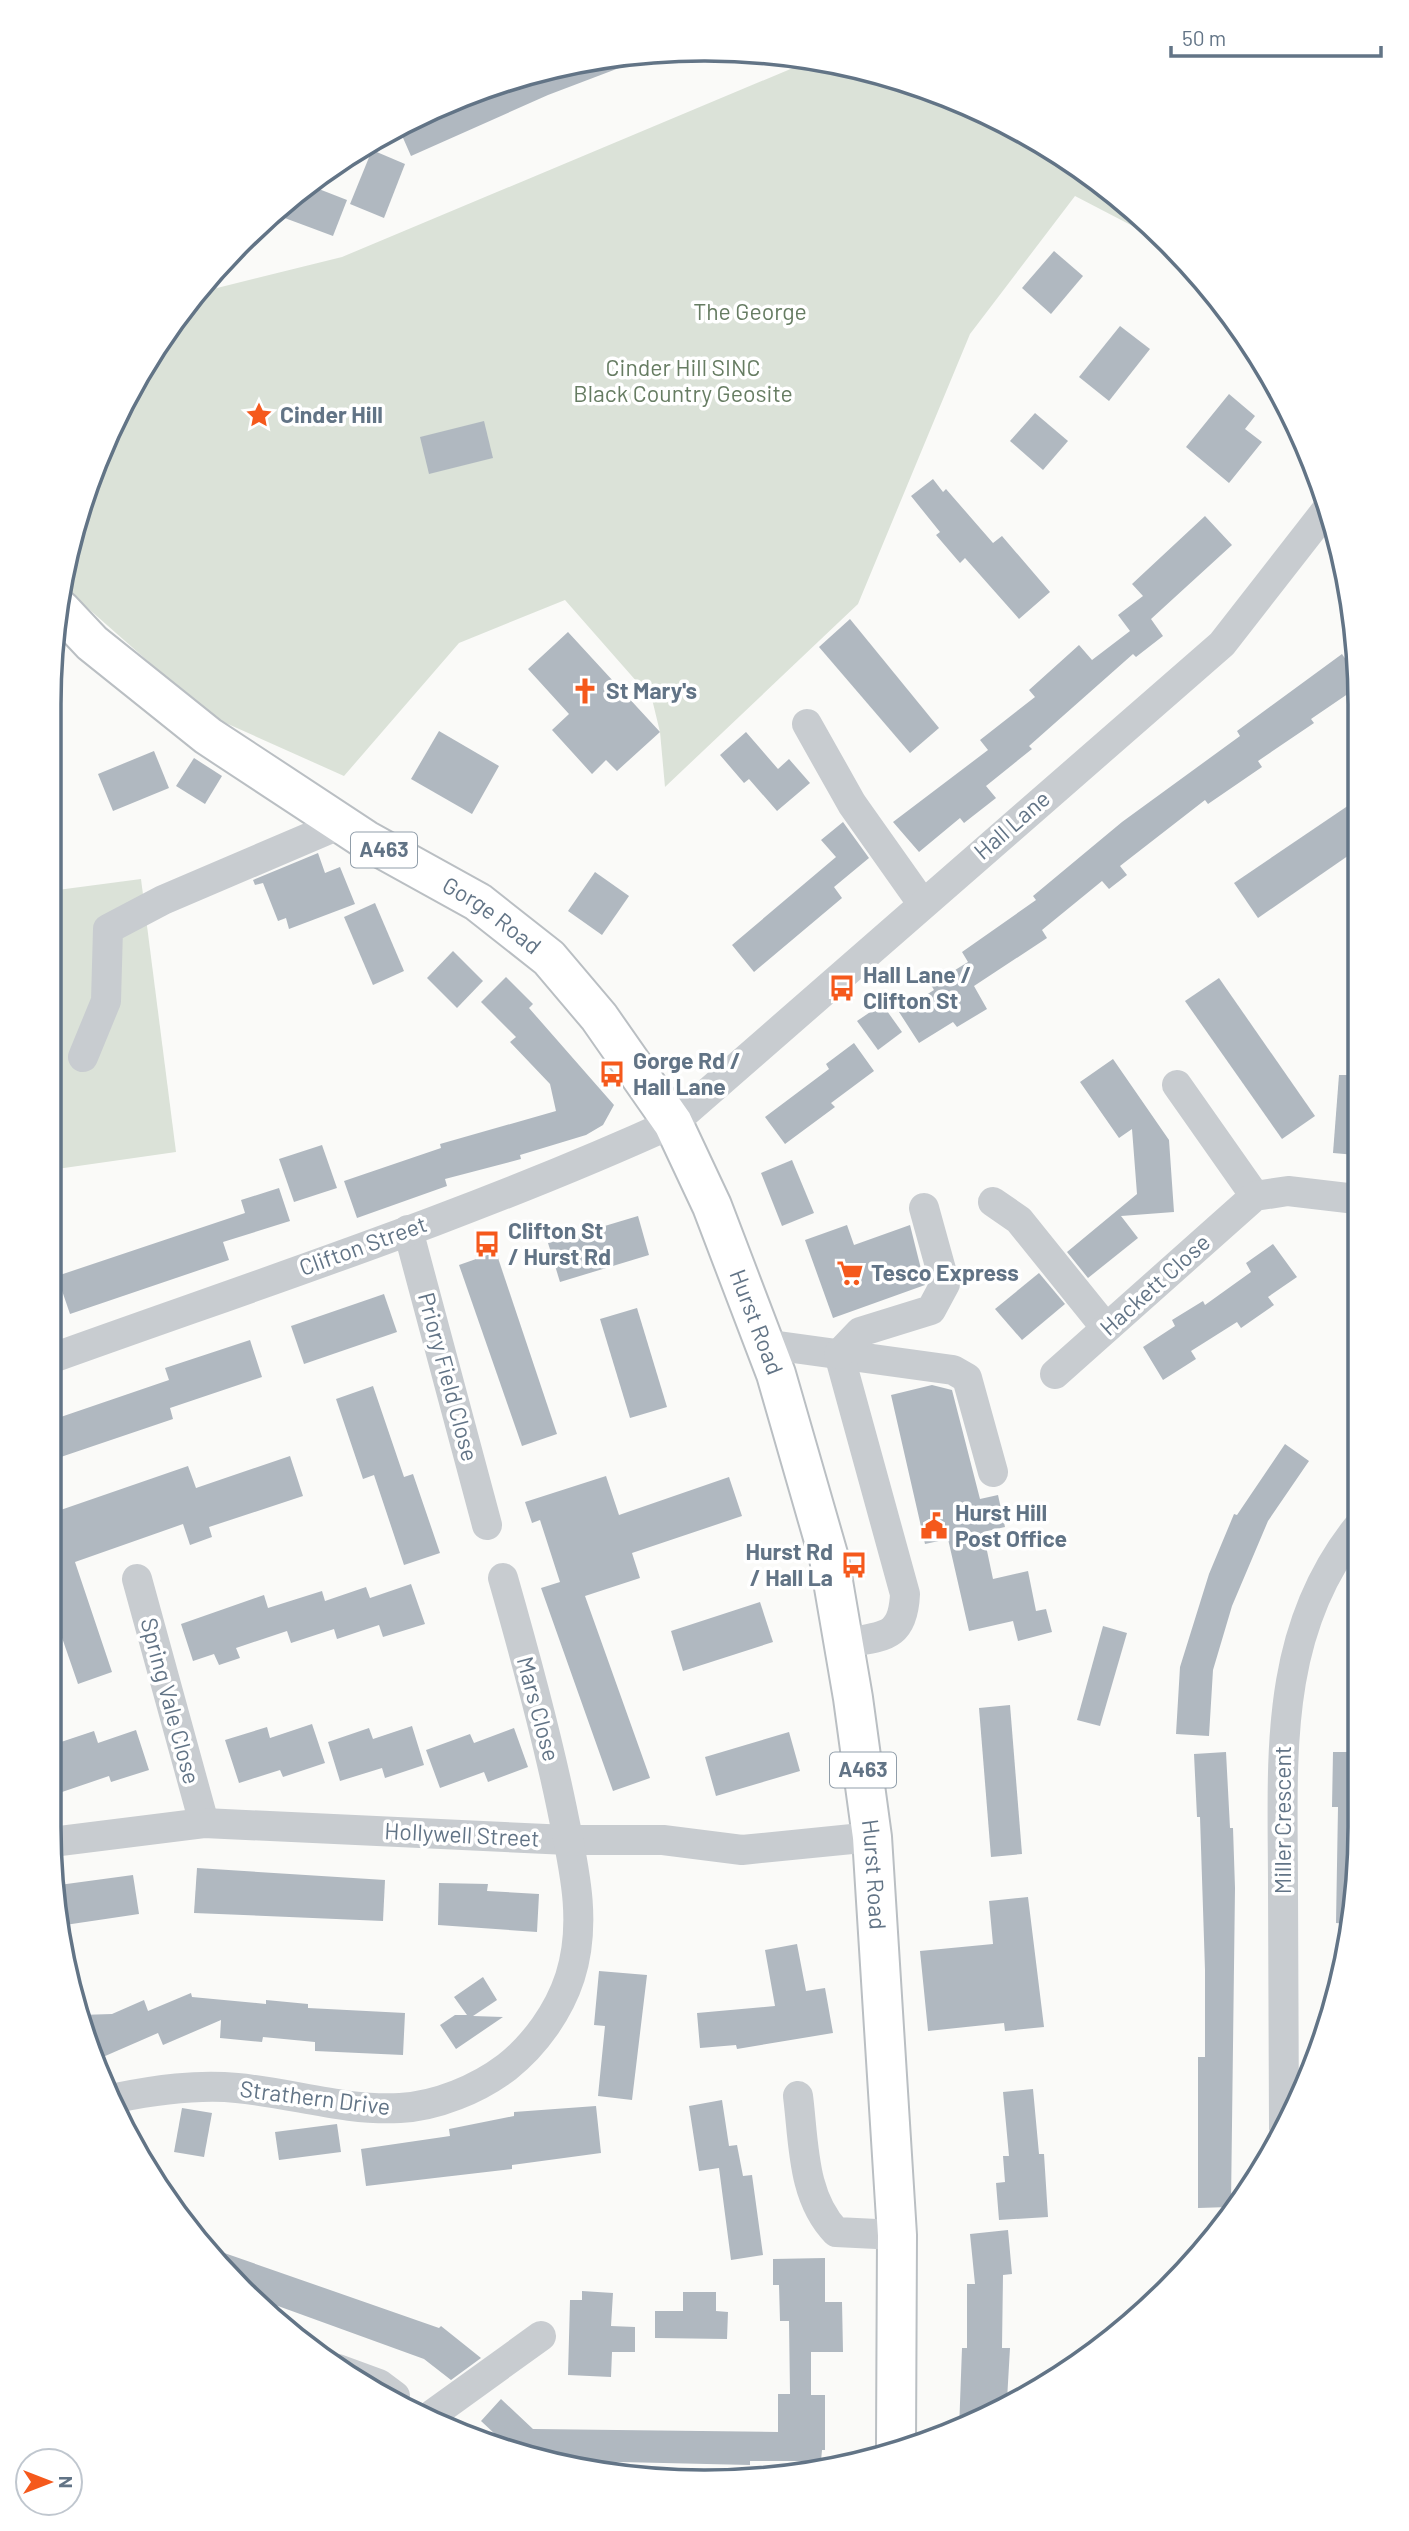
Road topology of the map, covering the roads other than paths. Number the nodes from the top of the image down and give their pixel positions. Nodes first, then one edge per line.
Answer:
1 (1320, 518) edge
2 (68, 617) edge
3 (807, 724) dead end
4 (341, 824) junction
5 (922, 903) junction
6 (83, 1057) dead end
7 (1177, 1085) dead end
8 (673, 1123) junction
9 (1255, 1196) junction
10 (1348, 1198) edge
11 (993, 1202) dead end
12 (924, 1208) dead end
13 (408, 1230) junction
14 (1106, 1328) junction
15 (764, 1344) junction
16 (839, 1354) junction
17 (61, 1355) edge
18 (1055, 1374) dead end
19 (993, 1472) dead end
20 (487, 1525) dead end
21 (1348, 1540) edge
22 (503, 1578) dead end
23 (137, 1579) dead end
24 (845, 1643) junction
25 (204, 1823) junction
26 (872, 1837) junction
27 (568, 1840) junction
28 (62, 1841) edge
29 (798, 2096) dead end
30 (121, 2097) edge
31 (1284, 2105) edge
32 (897, 2235) junction
33 (541, 2336) dead end
34 (437, 2411) edge
35 (896, 2440) edge

1 - 5 street, Hall Lane
2 - 4 main road, Gorge Road / A463
3 - 5 street
4 - 6 street
4 - 8 main road, Gorge Road / A463
5 - 8 street, Hall Lane
7 - 9 street
8 - 13 street, Clifton Street
8 - 15 main road, Hurst Road / A463
9 - 10 street
9 - 14 street, Hackett Close
11 - 14 street
12 - 16 street
13 - 17 street, Clifton Street
13 - 20 street, Priory Field Close
14 - 18 street, Hackett Close
15 - 16 street
15 - 24 main road, Hurst Road / A463
16 - 19 street
16 - 24 street
21 - 31 street, Miller Crescent
22 - 27 street, Mars Close
23 - 25 street, Spring Vale Close
24 - 26 main road, Hurst Road / A463
25 - 27 street, Hollywell Street
25 - 28 street, Hollywell Street
26 - 27 street, Hollywell Street
26 - 32 main road, Hurst Road / A463
27 - 30 street, Strathern Drive
29 - 32 street
32 - 35 main road, Hurst Road / A463
33 - 34 street

